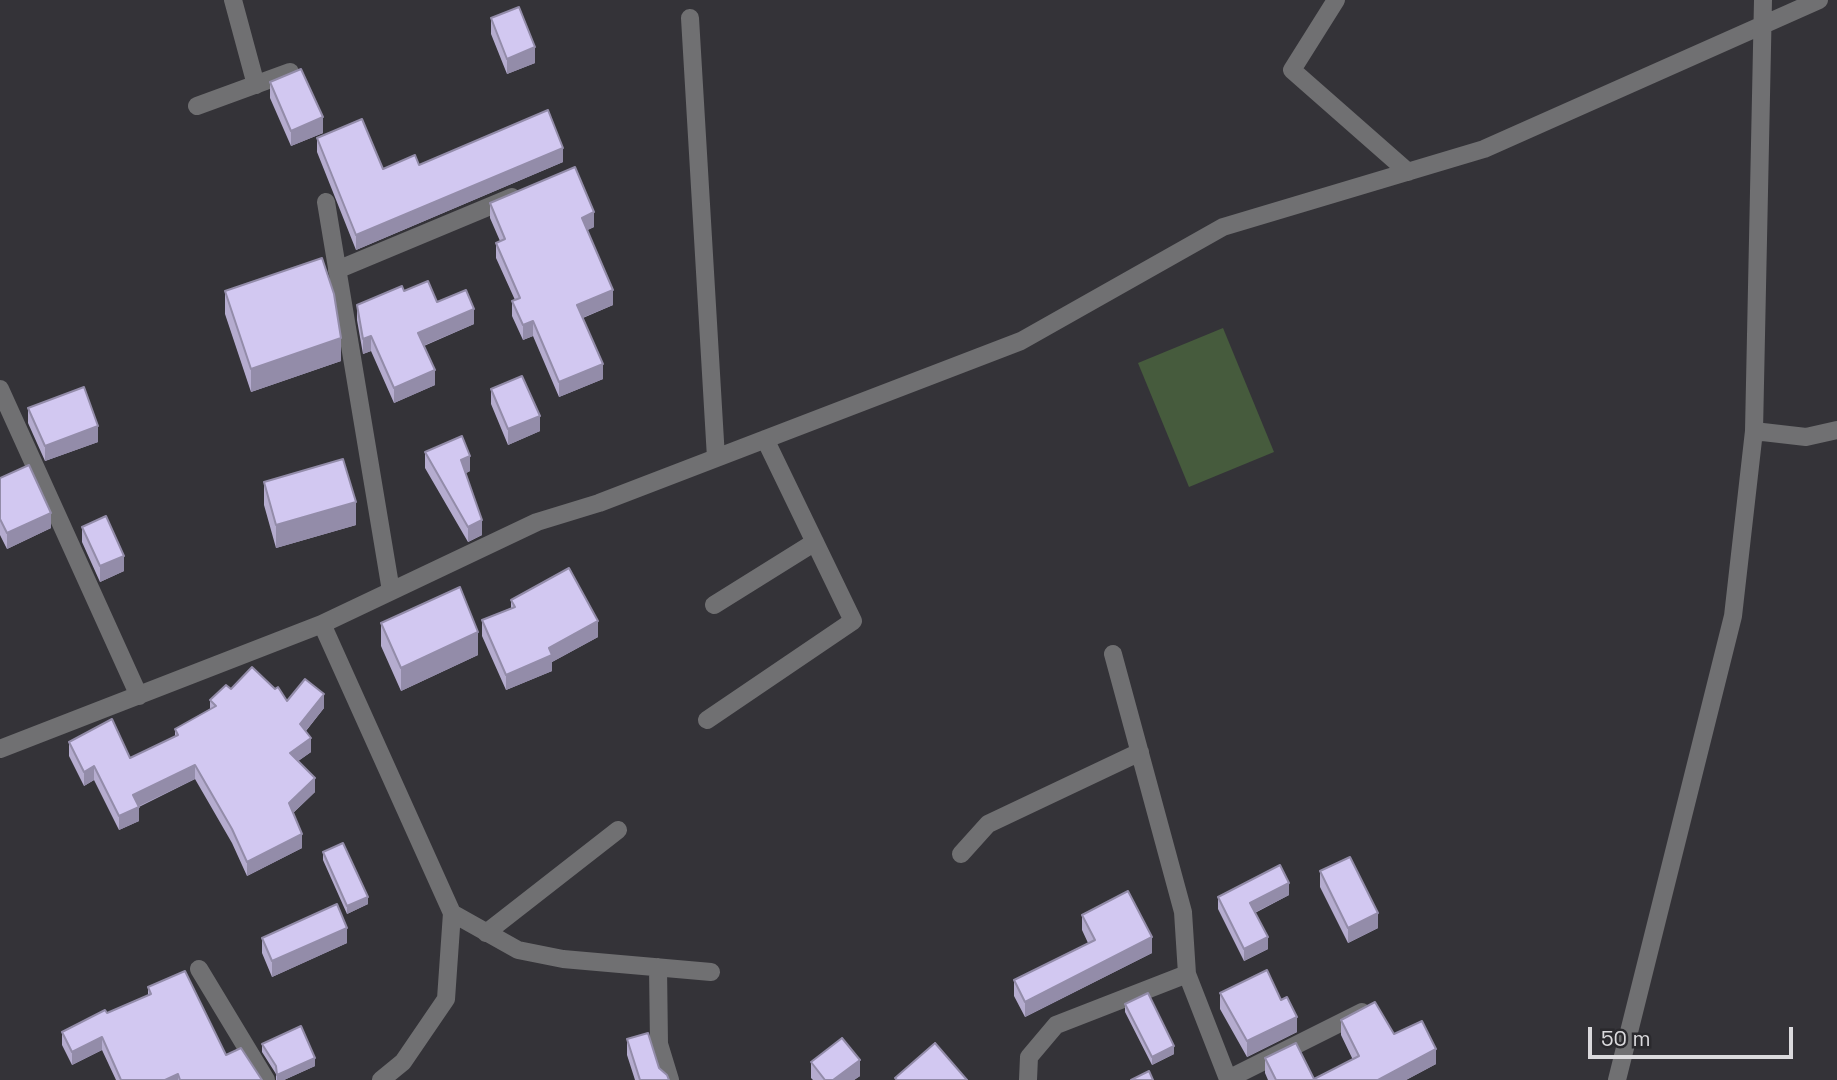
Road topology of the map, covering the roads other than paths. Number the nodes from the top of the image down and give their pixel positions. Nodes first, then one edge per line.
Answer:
1 (233, 0) edge
2 (1335, 0) edge
3 (1763, 0) edge
4 (1819, 0) edge
5 (690, 18) dead end
6 (1764, 25) junction
7 (290, 72) edge
8 (256, 85) junction
9 (197, 106) dead end
10 (1408, 172) junction
11 (528, 190) edge
12 (326, 202) dead end
13 (337, 270) junction
14 (0, 389) edge
15 (1837, 430) edge
16 (1754, 431) junction
17 (765, 439) junction
18 (716, 458) junction
19 (815, 542) junction
20 (391, 591) junction
21 (714, 605) dead end
22 (322, 624) junction
23 (1113, 654) dead end
24 (139, 696) junction
25 (707, 720) dead end
26 (0, 749) edge
27 (1140, 752) junction
28 (618, 830) dead end
29 (961, 854) dead end
30 (452, 913) junction
31 (486, 933) junction
32 (658, 967) junction
33 (199, 969) dead end
34 (711, 972) dead end
35 (1187, 974) junction
36 (1365, 1010) edge
37 (266, 1080) edge
38 (381, 1080) edge
39 (670, 1080) edge
40 (1028, 1080) edge
41 (1617, 1080) edge

1 - 8 street
2 - 10 street
3 - 6 street
4 - 6 street
5 - 18 street
6 - 10 street
6 - 16 street
7 - 8 street
8 - 9 street
10 - 17 street
11 - 13 street
12 - 13 street
13 - 20 street
14 - 24 street
15 - 16 street
16 - 41 street
17 - 18 street
17 - 19 street
18 - 20 street
19 - 21 street
19 - 25 street
20 - 22 street
22 - 24 street
22 - 30 street
23 - 27 street
24 - 26 street
27 - 29 street
27 - 35 street
28 - 31 street
30 - 31 street
30 - 38 street
31 - 32 street
32 - 34 street
32 - 39 street
33 - 37 street
35 - 36 street
35 - 40 street

